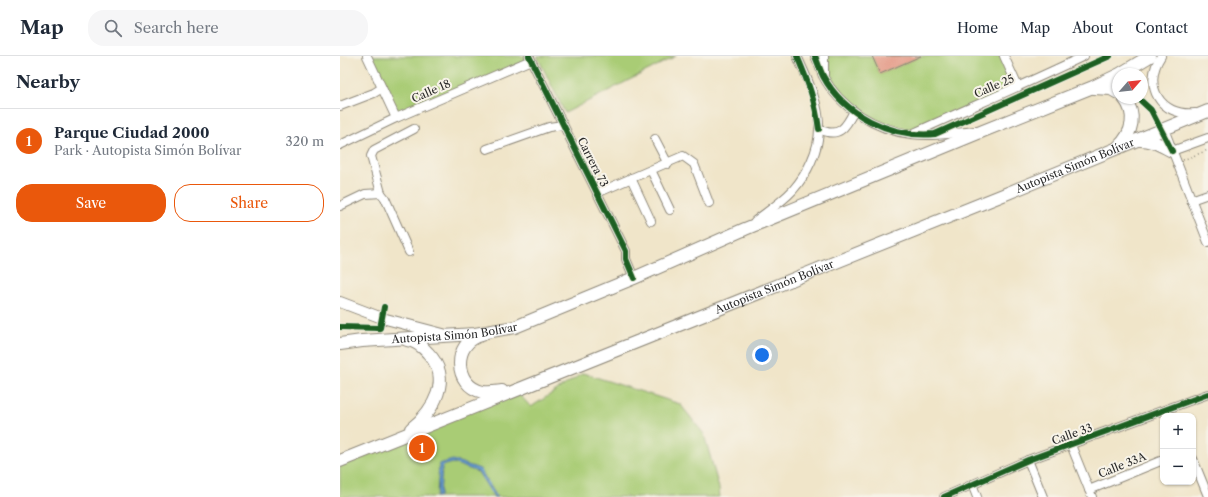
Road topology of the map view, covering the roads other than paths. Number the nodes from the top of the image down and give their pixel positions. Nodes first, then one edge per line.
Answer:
1 (367, 56) edge
2 (797, 56) edge
3 (815, 56) edge
4 (824, 56) edge
5 (1004, 56) edge
6 (1084, 56) edge
7 (1139, 56) edge
8 (1150, 56) edge
9 (1161, 56) edge
10 (530, 58) edge
11 (1126, 68) edge
12 (1130, 68) edge
13 (824, 76) junction
14 (1112, 78) edge
15 (1018, 87) junction
16 (382, 88) junction
17 (1093, 88) junction
18 (1112, 90) edge
19 (1128, 104) edge
20 (340, 106) edge
21 (1208, 110) edge
22 (854, 111) junction
23 (396, 118) junction
24 (564, 125) junction
25 (414, 129) dead end
26 (819, 129) junction
27 (1164, 129) junction
28 (983, 131) junction
29 (912, 134) junction
30 (1208, 138) edge
31 (656, 139) dead end
32 (1137, 140) junction
33 (340, 145) edge
34 (487, 149) dead end
35 (1116, 149) junction
36 (1172, 151) junction
37 (668, 164) junction
38 (651, 170) junction
39 (631, 178) junction
40 (381, 192) junction
41 (597, 193) junction
42 (1208, 194) edge
43 (1191, 200) junction
44 (709, 203) dead end
45 (340, 206) edge
46 (670, 210) dead end
47 (651, 221) dead end
48 (745, 229) junction
49 (1208, 242) edge
50 (409, 252) dead end
51 (634, 278) junction
52 (340, 302) edge
53 (504, 329) junction
54 (448, 336) junction
55 (392, 339) junction
56 (340, 344) edge
57 (515, 390) junction
58 (1208, 394) edge
59 (1172, 407) junction
60 (1175, 413) edge
61 (404, 434) junction
62 (1071, 445) junction
63 (1028, 460) junction
64 (340, 461) edge
65 (1160, 461) edge
66 (1196, 466) edge
67 (972, 484) junction
68 (1090, 493) edge
69 (1208, 496) edge
70 (944, 497) edge
71 (977, 497) edge
72 (1043, 497) edge

1 - 16 street
2 - 26 street
3 - 13 street
4 - 13 street
5 - 15 street
6 - 15 street, Calle 25
7 - 11 highway
8 - 12 highway, Autopista Simón Bolívar
9 - 21 street
10 - 23 street, Calle 18
10 - 24 street, Carrera 73
13 - 22 street
14 - 17 highway, Autopista Simón Bolívar
15 - 29 street, Calle 25
16 - 20 street
16 - 23 street
17 - 18 highway
17 - 28 highway, Autopista Simón Bolívar
19 - 35 highway
21 - 27 highway, Autopista Simón Bolívar
22 - 26 street
22 - 29 street
23 - 33 street, Calle 18
24 - 34 street
24 - 41 street, Carrera 73
25 - 40 street
26 - 48 street
27 - 32 highway, Autopista Simón Bolívar
27 - 36 street
28 - 29 street
28 - 48 highway, Autopista Simón Bolívar
30 - 36 street
31 - 37 street
32 - 35 highway, Autopista Simón Bolívar
32 - 36 highway
35 - 57 highway, Autopista Simón Bolívar
36 - 43 street
37 - 38 street
37 - 44 street
38 - 39 street
38 - 46 street
39 - 41 street
39 - 47 street
40 - 45 street
40 - 50 street
41 - 51 street, Carrera 73
42 - 43 street
43 - 49 street
48 - 51 highway, Autopista Simón Bolívar
51 - 53 highway, Autopista Simón Bolívar
52 - 54 main road
53 - 54 highway, Autopista Simón Bolívar
53 - 57 highway
54 - 55 highway, Autopista Simón Bolívar
55 - 56 highway, Autopista Simón Bolívar
55 - 61 highway
57 - 61 highway, Autopista Simón Bolívar
58 - 59 street, Calle 33
59 - 60 street
59 - 62 street, Calle 33
61 - 64 highway, Autopista Simón Bolívar
62 - 63 street, Calle 33
62 - 68 street
63 - 67 street, Calle 33
63 - 72 street
65 - 68 street, Calle 33A
66 - 69 street
67 - 70 street, Calle 33
67 - 71 street

